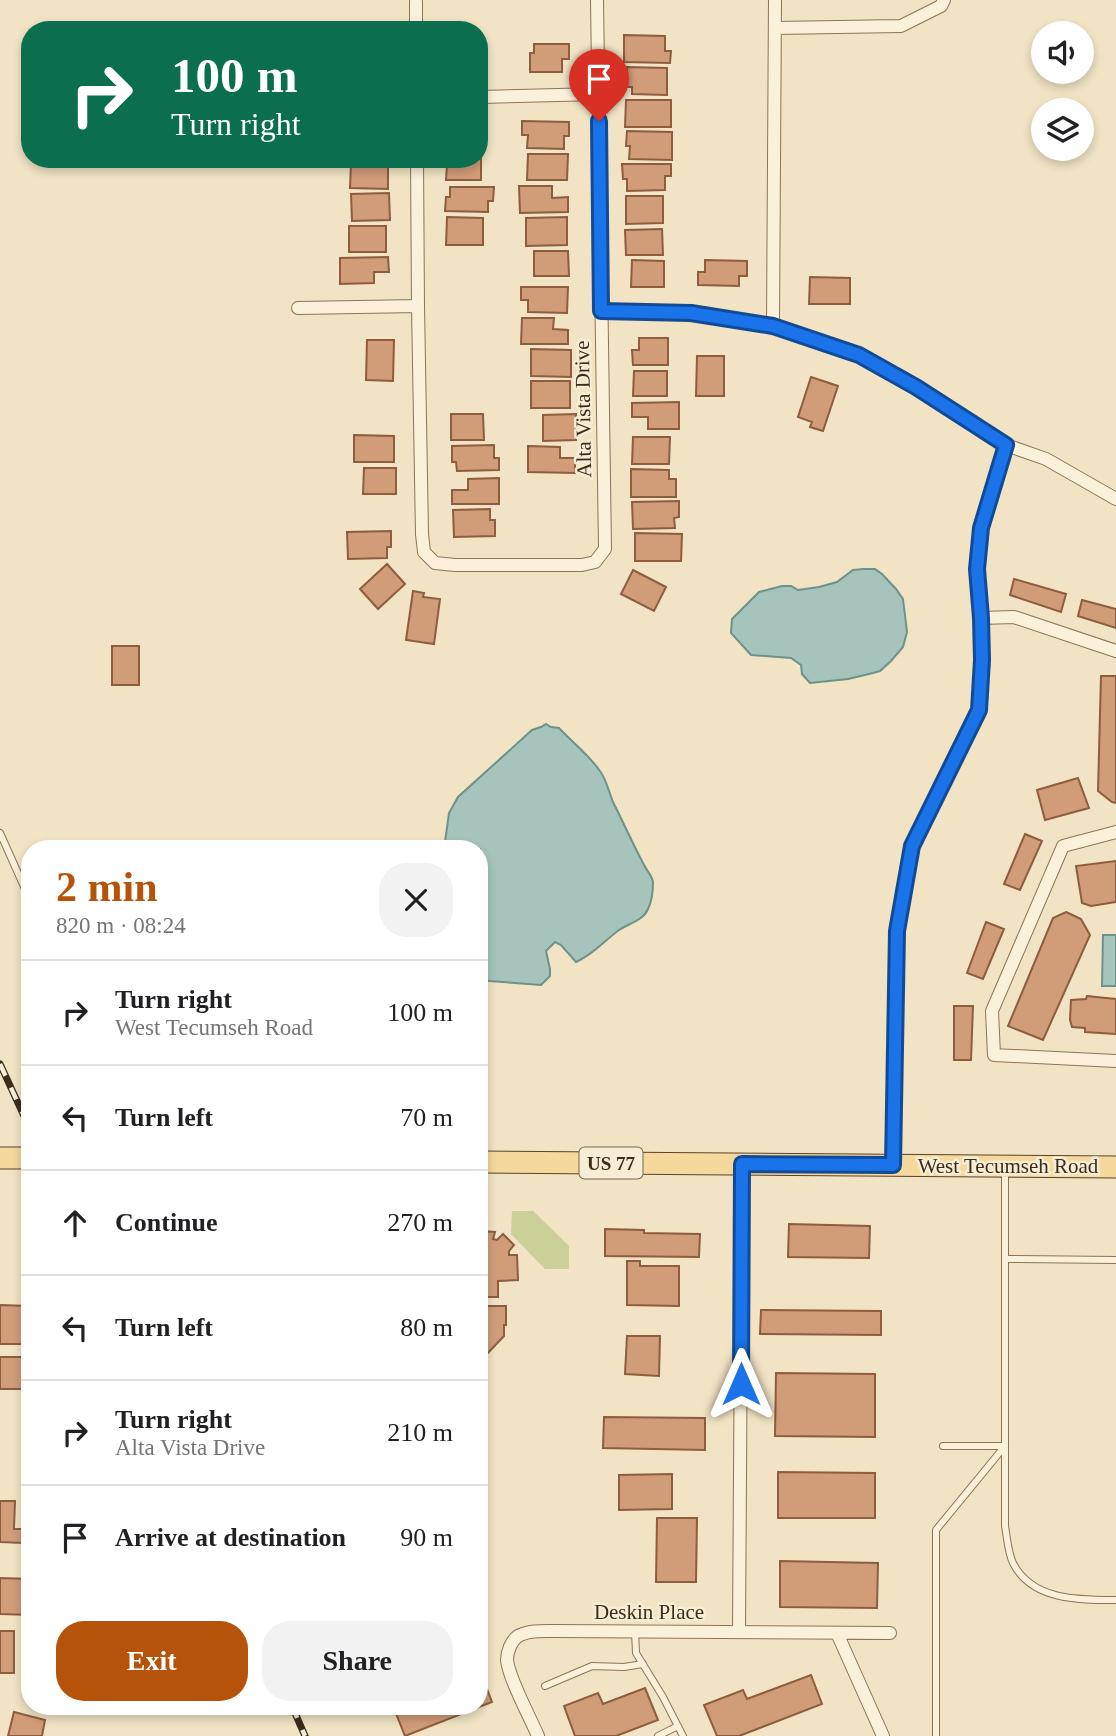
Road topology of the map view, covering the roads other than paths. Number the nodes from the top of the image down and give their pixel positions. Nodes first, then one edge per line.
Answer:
1 (597, 0) edge
2 (775, 0) edge
3 (944, 0) edge
4 (416, 2) dead end
5 (416, 21) edge
6 (775, 28) junction
7 (598, 93) junction
8 (488, 97) edge
9 (417, 168) edge
10 (418, 306) junction
11 (298, 308) dead end
12 (601, 311) junction
13 (773, 326) junction
14 (1006, 445) junction
15 (1116, 499) edge
16 (981, 618) junction
17 (1116, 651) edge
18 (1116, 832) edge
19 (0, 833) edge
20 (21, 880) edge
21 (1116, 1061) edge
22 (0, 1158) edge
23 (21, 1158) edge
24 (488, 1162) edge
25 (742, 1164) junction
26 (893, 1165) junction
27 (1005, 1166) junction
28 (1116, 1167) edge
29 (1005, 1259) junction
30 (1116, 1260) edge
31 (943, 1446) dead end
32 (1005, 1446) junction
33 (1116, 1600) edge
34 (635, 1631) junction
35 (739, 1632) junction
36 (837, 1633) junction
37 (890, 1633) dead end
38 (643, 1664) junction
39 (545, 1686) dead end
40 (678, 1726) junction
41 (538, 1736) edge
42 (658, 1736) edge
43 (683, 1736) edge
44 (883, 1736) edge
45 (936, 1736) edge

1 - 7 street, Alta Vista Drive
2 - 6 street
3 - 6 street
4 - 5 street
6 - 13 street
7 - 8 street
7 - 12 street, Alta Vista Drive
9 - 10 street
10 - 11 street
10 - 12 street, Alta Vista Drive
12 - 13 street
13 - 14 street
14 - 15 street
14 - 16 street
16 - 17 street
16 - 26 street
18 - 21 street
19 - 20 lane
22 - 23 main road
24 - 25 main road, West Tecumseh Road / US 77
25 - 26 main road, West Tecumseh Road / US 77
25 - 35 street
26 - 27 main road, West Tecumseh Road / US 77
27 - 28 main road, West Tecumseh Road / US 77
27 - 29 lane
29 - 30 lane
29 - 32 lane
31 - 32 lane
32 - 33 lane
32 - 45 lane
34 - 35 street, Deskin Place
34 - 38 lane
34 - 41 street, Deskin Place
35 - 36 street, Deskin Place
36 - 37 street, Deskin Place
36 - 44 street
38 - 39 lane
38 - 40 lane
40 - 42 lane
40 - 43 lane

